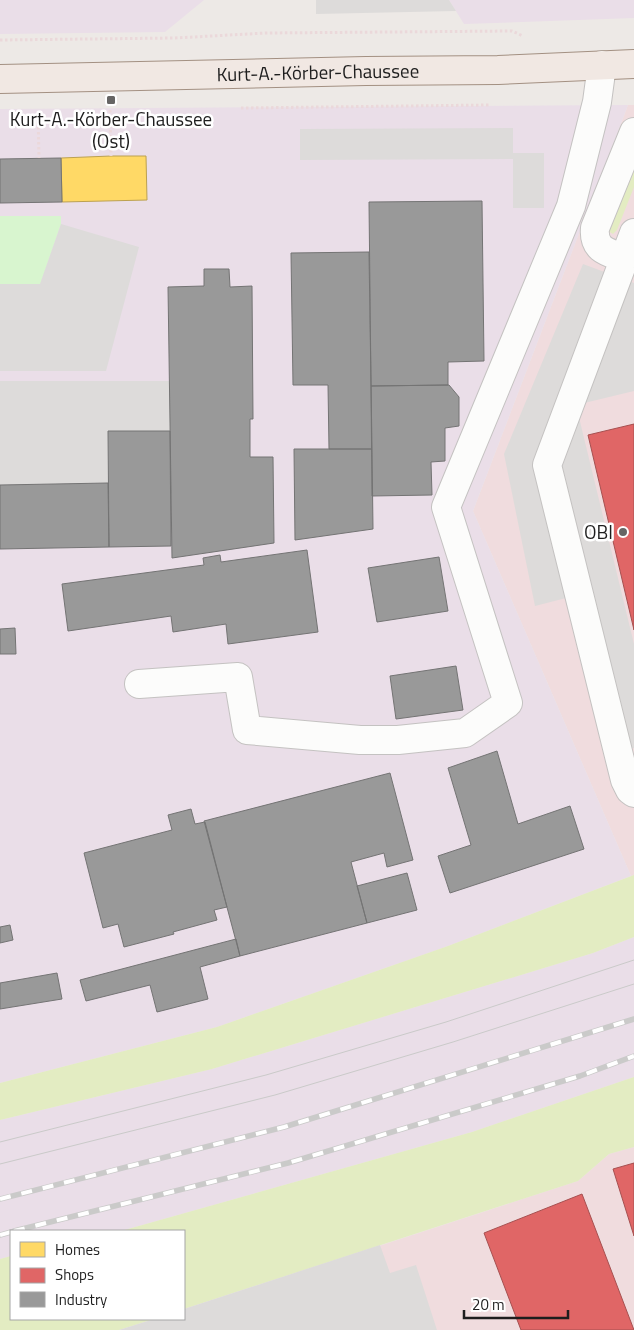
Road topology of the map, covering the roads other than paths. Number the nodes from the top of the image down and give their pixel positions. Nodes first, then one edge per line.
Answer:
1 (634, 64) edge
2 (602, 65) junction
3 (0, 79) edge
4 (634, 132) edge
5 (634, 233) edge
6 (624, 258) junction
7 (139, 684) dead end
8 (634, 793) edge

1 - 2 main road, Kurt-A.-Körber-Chaussee
2 - 3 main road, Kurt-A.-Körber-Chaussee
2 - 7 lane
4 - 6 lane
5 - 6 lane
6 - 8 lane

